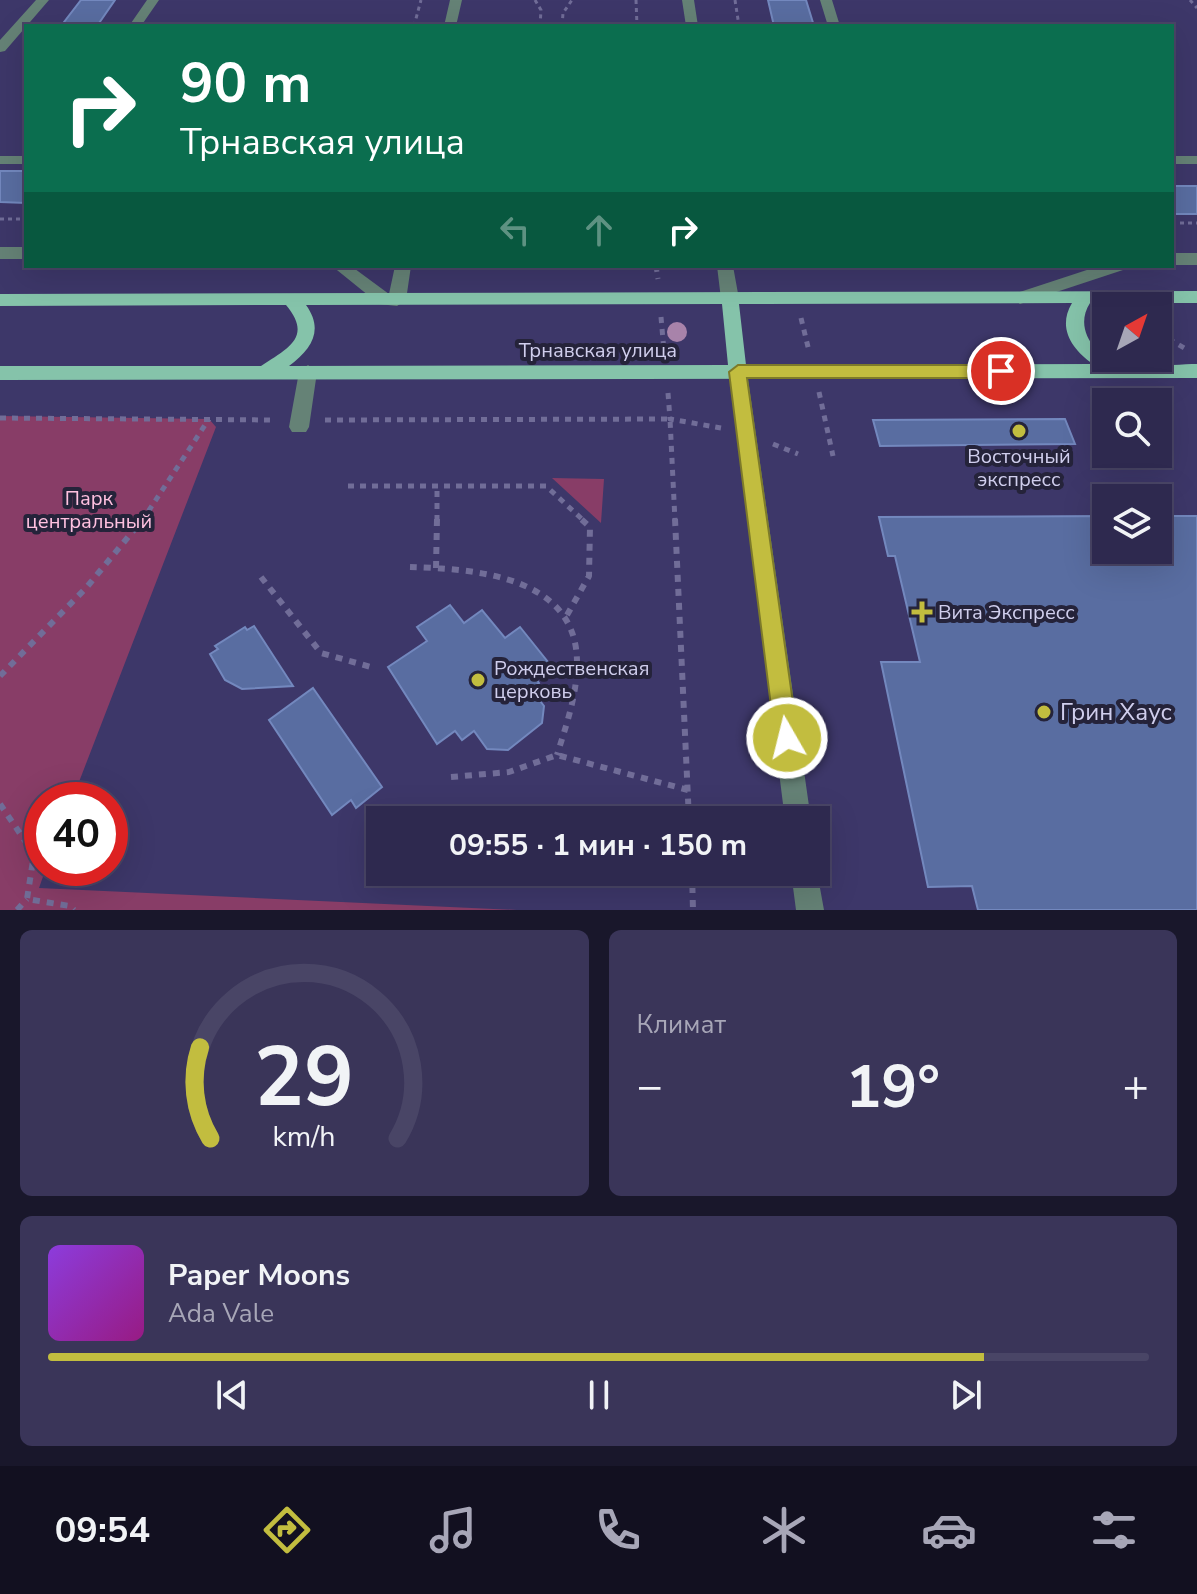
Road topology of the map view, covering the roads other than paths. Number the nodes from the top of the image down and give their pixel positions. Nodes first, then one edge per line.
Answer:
1 (43, 0) edge
2 (153, 0) edge
3 (456, 0) edge
4 (688, 0) edge
5 (826, 0) edge
6 (136, 24) edge
7 (450, 24) edge
8 (692, 24) edge
9 (833, 24) edge
10 (0, 48) edge
11 (0, 160) edge
12 (24, 160) edge
13 (1174, 160) edge
14 (1197, 160) edge
15 (0, 253) edge
16 (24, 253) edge
17 (1174, 259) edge
18 (1197, 259) edge
19 (343, 268) edge
20 (402, 268) edge
21 (725, 268) edge
22 (1111, 268) edge
23 (1197, 297) edge
24 (1020, 298) junction
25 (1085, 298) junction
26 (730, 299) junction
27 (0, 300) edge
28 (291, 300) junction
29 (391, 300) junction
30 (1092, 354) edge
31 (1092, 370) edge
32 (1172, 371) edge
33 (1197, 371) edge
34 (308, 372) junction
35 (738, 372) junction
36 (0, 373) edge
37 (264, 373) junction
38 (300, 424) road end
39 (796, 806) edge
40 (807, 886) edge
41 (810, 910) edge

1 - 10 street
2 - 6 street
3 - 7 street
4 - 8 street
5 - 9 street
11 - 12 street
13 - 14 street
15 - 16 street
17 - 18 street
19 - 29 street
20 - 29 street
21 - 26 street
22 - 24 street
23 - 25 main road
24 - 25 main road
24 - 26 main road
25 - 30 main road
26 - 29 main road
26 - 35 main road
27 - 28 main road
28 - 29 main road
28 - 37 main road
31 - 35 main road, Трнавская улица
32 - 33 main road, Трнавская улица
34 - 35 main road, Трнавская улица
34 - 37 main road, Трнавская улица
34 - 38 street
35 - 39 street
36 - 37 main road, Трнавская улица
40 - 41 street

